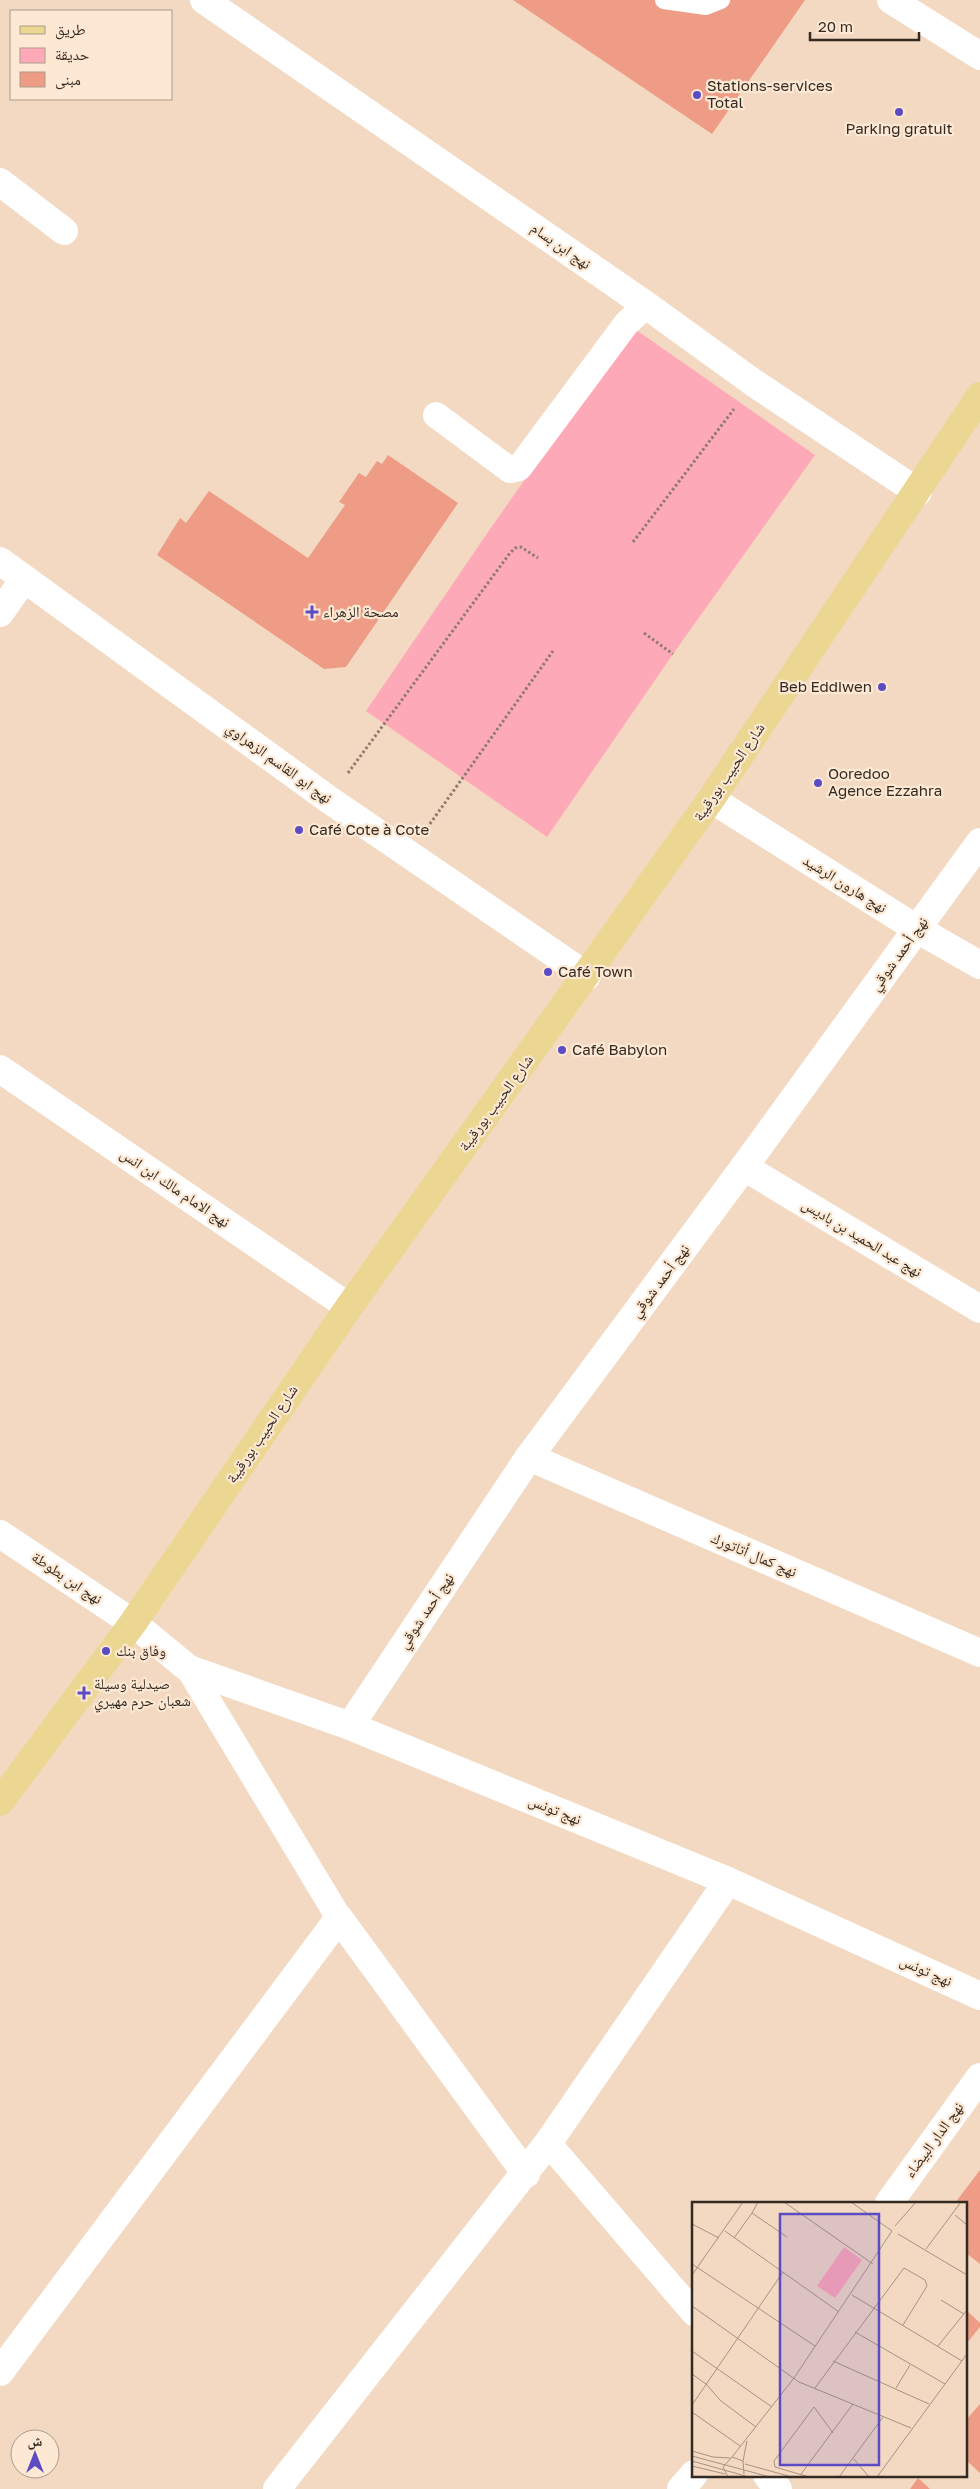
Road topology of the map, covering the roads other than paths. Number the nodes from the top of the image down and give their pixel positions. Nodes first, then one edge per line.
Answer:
1 (204, 0) edge
2 (664, 0) edge
3 (721, 0) edge
4 (891, 0) edge
5 (980, 56) edge
6 (0, 182) edge
7 (64, 230) dead end
8 (646, 305) junction
9 (980, 396) edge
10 (436, 415) dead end
11 (918, 492) junction
12 (0, 561) edge
13 (24, 579) junction
14 (0, 613) edge
15 (711, 799) junction
16 (980, 842) edge
17 (917, 929) junction
18 (980, 965) edge
19 (587, 976) junction
20 (0, 1069) edge
21 (744, 1166) junction
22 (349, 1307) junction
23 (980, 1309) edge
24 (529, 1457) junction
25 (0, 1534) edge
26 (133, 1623) junction
27 (980, 1653) edge
28 (189, 1669) junction
29 (350, 1726) junction
30 (0, 1802) edge
31 (728, 1881) junction
32 (339, 1918) junction
33 (980, 1996) edge
34 (980, 2077) edge
35 (548, 2143) junction
36 (526, 2174) junction
37 (890, 2202) edge
38 (692, 2311) edge
39 (0, 2372) edge
40 (692, 2476) edge
41 (768, 2476) edge
42 (277, 2489) edge
43 (681, 2489) edge
44 (778, 2489) edge

1 - 8 street, نهج ابن بسام
2 - 3 lane
4 - 5 street
6 - 7 street
8 - 10 street
8 - 11 street, نهج ابن بسام
9 - 11 main road, شارع الحبيب بورقيبة
11 - 15 main road, شارع الحبيب بورقيبة
12 - 13 street, نهج ابو القاسم الزهراوي
13 - 14 street
13 - 19 street, نهج ابو القاسم الزهراوي
15 - 17 street, نهج هارون الرشيد
15 - 19 main road, شارع الحبيب بورقيبة
16 - 17 street, نهج أحمد شوقي
17 - 18 street, نهج هارون الرشيد
17 - 21 street, نهج أحمد شوقي
19 - 22 main road, شارع الحبيب بورقيبة
20 - 22 street, نهج الامام مالك ابن انس
21 - 23 street, نهج عبد الحميد بن باديس
21 - 24 street, نهج أحمد شوقي
22 - 26 main road, شارع الحبيب بورقيبة
24 - 27 street, نهج كمال أتاتورك
24 - 29 street, نهج أحمد شوقي
25 - 26 street, نهج ابن بطوطة
26 - 28 street, نهج تونس
26 - 30 main road, شارع الحبيب بورقيبة
28 - 29 street, نهج تونس
28 - 32 street
29 - 31 street, نهج تونس
31 - 33 street, نهج تونس
31 - 35 street
32 - 36 street
32 - 39 street
34 - 37 street, نهج الدار البيضاء
35 - 36 street
35 - 38 street
36 - 42 street
40 - 43 street
41 - 44 street

